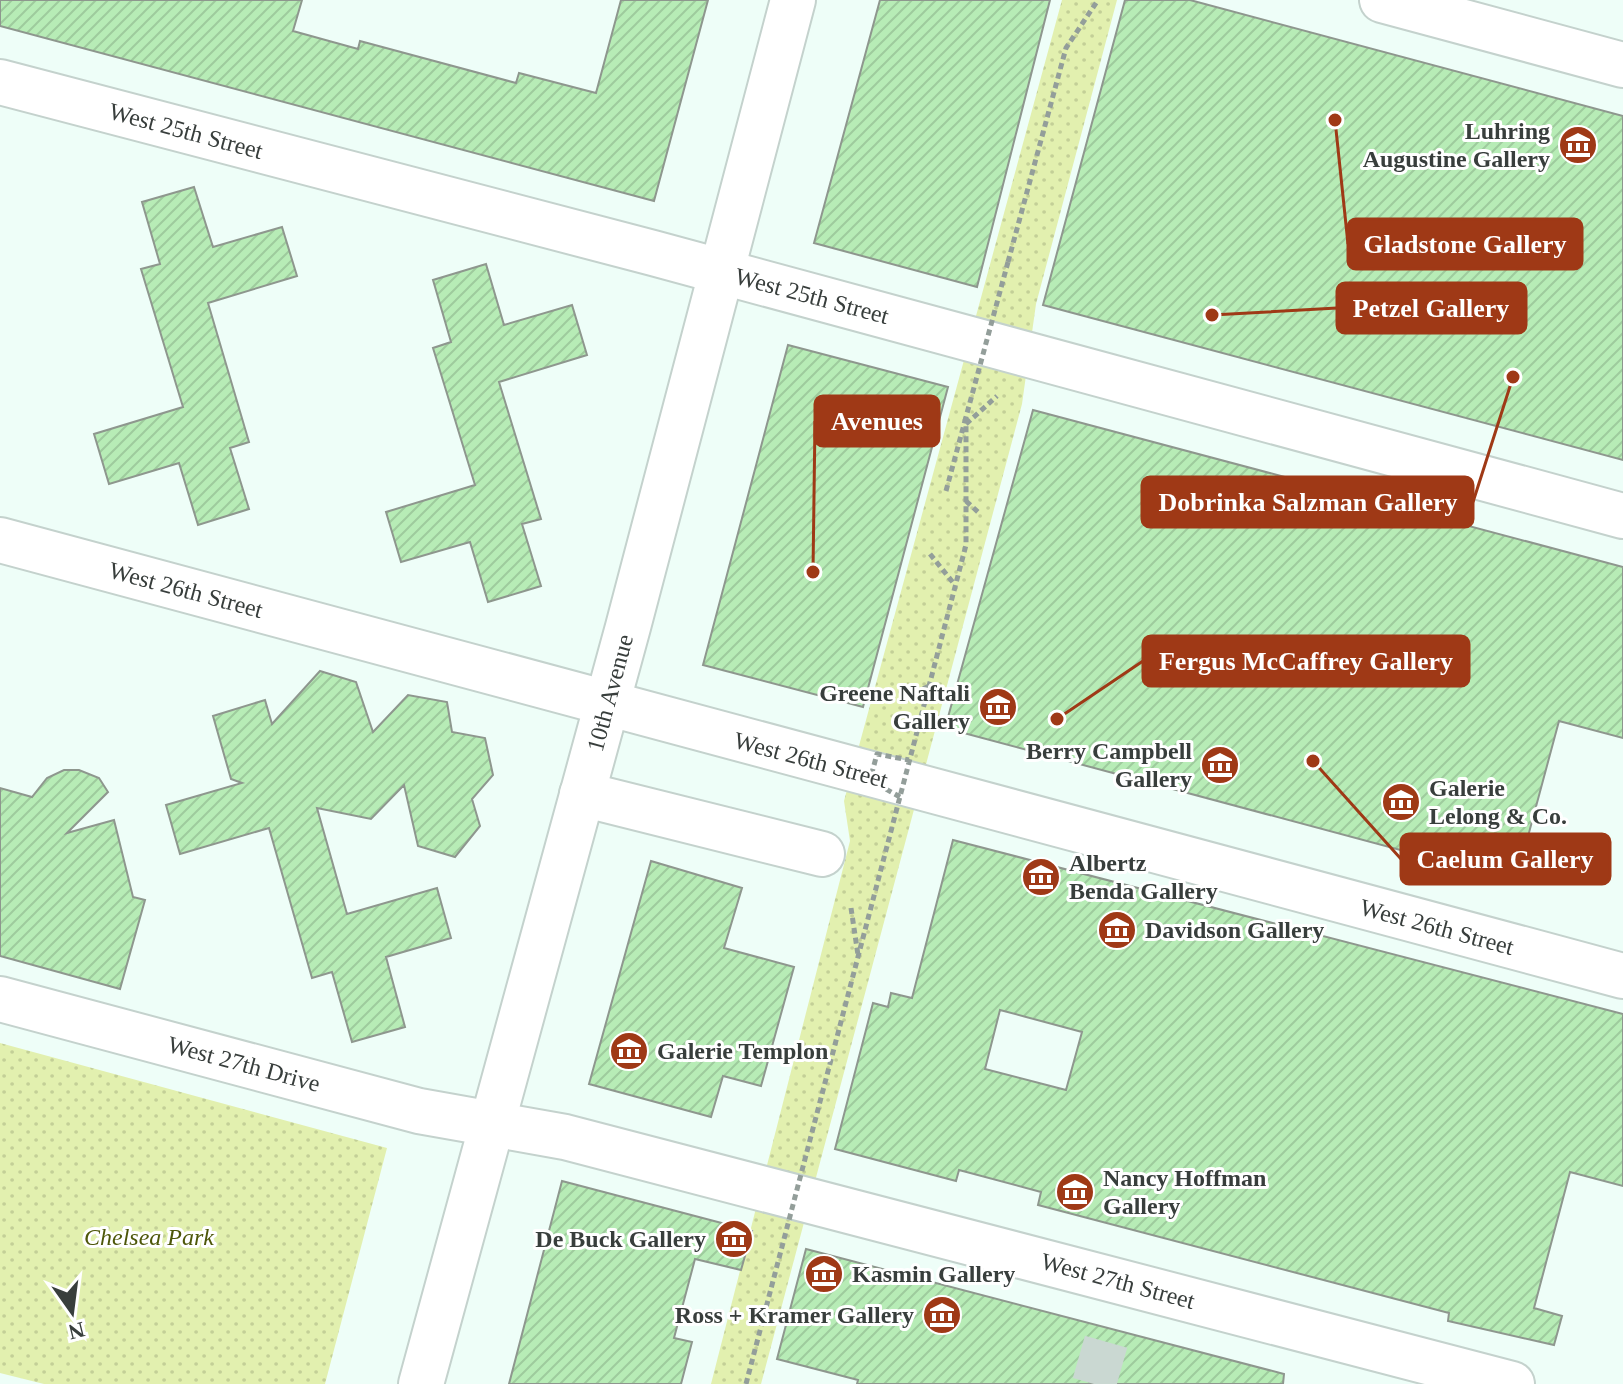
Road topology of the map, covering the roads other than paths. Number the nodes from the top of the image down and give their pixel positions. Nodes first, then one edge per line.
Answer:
1 (793, 0) edge
2 (1382, 0) edge
3 (1623, 65) edge
4 (0, 82) edge
5 (721, 271) junction
6 (1623, 516) edge
7 (0, 540) edge
8 (607, 703) junction
9 (582, 794) junction
10 (822, 854) dead end
11 (1623, 976) edge
12 (0, 999) edge
13 (489, 1124) junction
14 (421, 1384) edge
15 (1512, 1384) edge

1 - 5 street, 10th Avenue
2 - 3 street
4 - 5 street, West 25th Street
5 - 6 street, West 25th Street
5 - 8 street, 10th Avenue
7 - 8 street, West 26th Street
8 - 9 street, 10th Avenue
8 - 11 street, West 26th Street
9 - 10 street
9 - 13 street, 10th Avenue
12 - 13 street, West 27th Drive
13 - 14 street, 10th Avenue
13 - 15 street, West 27th Street

